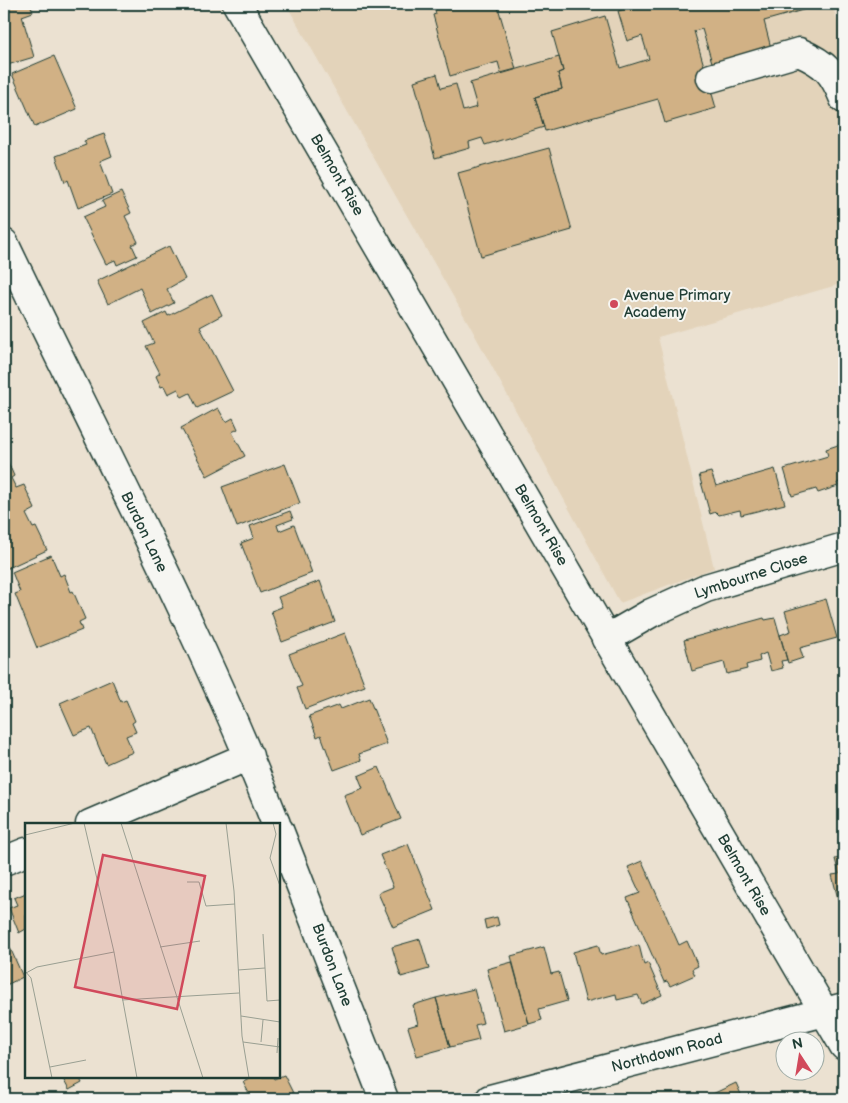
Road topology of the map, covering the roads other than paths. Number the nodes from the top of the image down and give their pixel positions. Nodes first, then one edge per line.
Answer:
1 (237, 4) edge
2 (711, 78) dead end
3 (844, 99) edge
4 (4, 243) edge
5 (844, 547) edge
6 (606, 639) junction
7 (250, 756) junction
8 (92, 823) edge
9 (276, 823) edge
10 (280, 833) edge
11 (25, 852) edge
12 (4, 861) edge
13 (834, 1009) edge
14 (844, 1046) edge
15 (384, 1099) edge
16 (490, 1099) edge

1 - 6 main road, Belmont Rise
2 - 3 main road
4 - 7 main road, Burdon Lane
5 - 6 main road, Lymbourne Close
6 - 13 main road, Belmont Rise
7 - 8 main road
7 - 9 main road, Burdon Lane
10 - 15 main road, Burdon Lane
11 - 12 main road
13 - 14 main road, Belmont Rise
13 - 16 main road, Northdown Road

